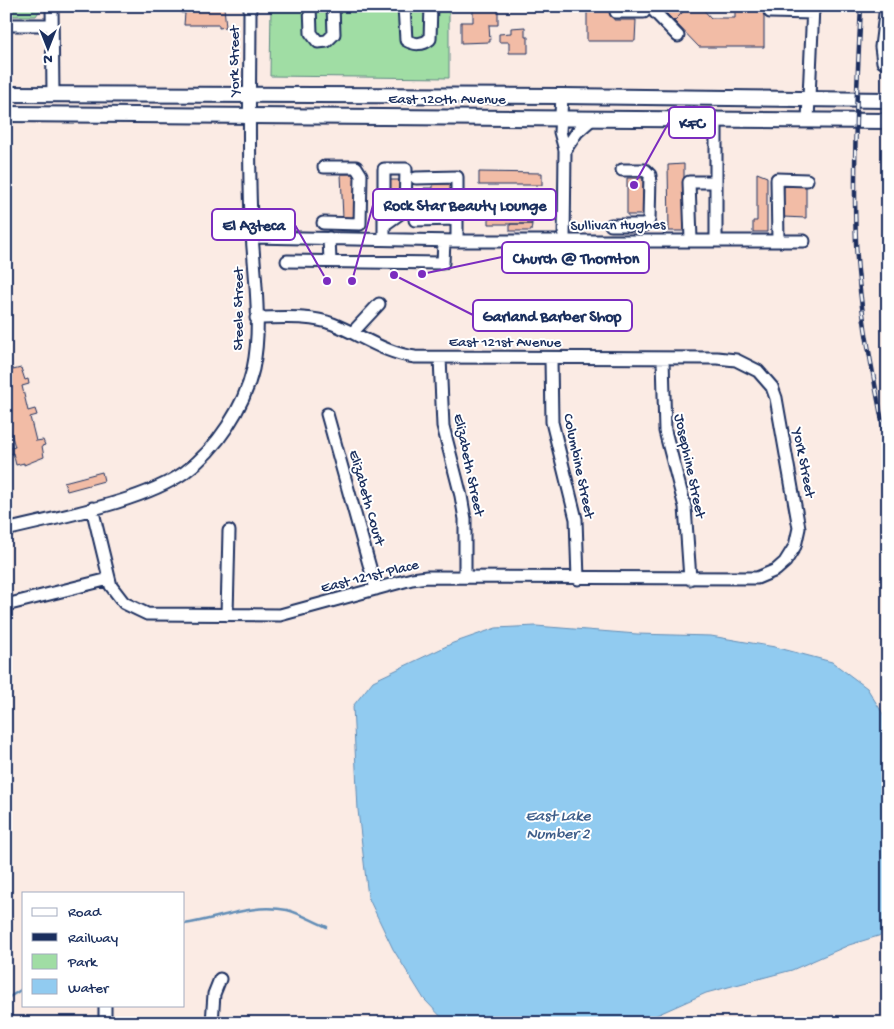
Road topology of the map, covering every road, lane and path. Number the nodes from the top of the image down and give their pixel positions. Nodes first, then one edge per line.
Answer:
1 (52, 6) edge
2 (250, 6) edge
3 (310, 6) edge
4 (333, 6) edge
5 (404, 6) edge
6 (432, 6) edge
7 (886, 6) edge
8 (647, 9) edge
9 (813, 10) edge
10 (616, 12) dead end
11 (770, 12) dead end
12 (6, 25) edge
13 (52, 25) junction
14 (678, 36) dead end
15 (888, 64) edge
16 (6, 94) edge
17 (53, 94) junction
18 (251, 94) junction
19 (562, 96) junction
20 (808, 99) junction
21 (888, 100) edge
22 (6, 114) edge
23 (250, 115) junction
24 (562, 117) junction
25 (593, 118) junction
26 (716, 118) junction
27 (808, 120) junction
28 (887, 122) edge
29 (565, 150) junction
30 (324, 167) dead end
31 (622, 170) dead end
32 (416, 178) dead end
33 (807, 180) dead end
34 (716, 182) junction
35 (457, 219) junction
36 (415, 220) dead end
37 (323, 223) dead end
38 (384, 225) junction
39 (611, 225) dead end
40 (252, 236) junction
41 (329, 238) junction
42 (384, 239) junction
43 (691, 240) junction
44 (444, 241) junction
45 (457, 241) junction
46 (716, 241) junction
47 (778, 241) junction
48 (804, 241) dead end
49 (564, 242) junction
50 (287, 261) dead end
51 (330, 261) junction
52 (379, 304) dead end
53 (256, 318) junction
54 (353, 332) junction
55 (440, 358) junction
56 (551, 359) junction
57 (663, 359) junction
58 (758, 371) joint
59 (327, 414) dead end
60 (92, 508) junction
61 (6, 530) edge
62 (228, 530) dead end
63 (785, 562) joint
64 (465, 578) junction
65 (109, 579) junction
66 (578, 579) junction
67 (690, 579) junction
68 (376, 589) junction
69 (6, 605) edge
70 (227, 615) junction
71 (220, 979) dead end
72 (105, 1006) edge
73 (105, 1023) edge
74 (212, 1023) edge

1 - 13 street
2 - 18 street, York Street
3 - 4 street
5 - 6 street
7 - 15 street
8 - 10 street
8 - 14 street
9 - 11 street
9 - 20 street
12 - 13 street
13 - 17 street
16 - 17 main road, East 120th Avenue
17 - 18 main road, East 120th Avenue
18 - 19 main road, East 120th Avenue
18 - 23 street, York Street
19 - 20 main road, East 120th Avenue
19 - 24 street
20 - 21 main road, East 120th Avenue
20 - 27 street
22 - 23 main road, East 120th Avenue
23 - 24 main road, East 120th Avenue
23 - 40 street, Steele Street
24 - 25 main road, East 120th Avenue
24 - 29 street
25 - 26 main road, East 120th Avenue
25 - 29 street
26 - 27 main road, East 120th Avenue
26 - 34 street
27 - 28 main road, East 120th Avenue
29 - 49 street
30 - 37 street
31 - 39 street
32 - 35 street
33 - 47 street
34 - 43 street
34 - 46 street
35 - 36 street
35 - 45 street
38 - 38 street
38 - 42 street
40 - 41 street, Sullivan Hughes
40 - 53 street, Steele Street
41 - 42 street, Sullivan Hughes
41 - 51 street
42 - 44 street, Sullivan Hughes
43 - 46 street, Sullivan Hughes
43 - 49 street, Sullivan Hughes
44 - 45 street, Sullivan Hughes
44 - 51 street
45 - 49 street, Sullivan Hughes
46 - 47 street, Sullivan Hughes
47 - 48 street, Sullivan Hughes
50 - 51 street
52 - 54 street
53 - 54 street, East 121st Avenue
53 - 60 street, Steele Street
54 - 55 street, East 121st Avenue
55 - 56 street, East 121st Avenue
55 - 64 street, Elizabeth Street
56 - 57 street, East 121st Avenue
56 - 66 street, Columbine Street
57 - 58 street, East 121st Avenue
57 - 67 street, Josephine Street
58 - 63 street, York Street
59 - 68 street, Elizabeth Court
60 - 61 street, Steele Street
60 - 65 street, East 121st Place
62 - 70 street
63 - 67 street, East 121st Place
64 - 66 street, East 121st Place
64 - 68 street, East 121st Place
65 - 69 street
65 - 70 street, East 121st Place
66 - 67 street, East 121st Place
68 - 70 street, East 121st Place
71 - 74 street
72 - 73 street

